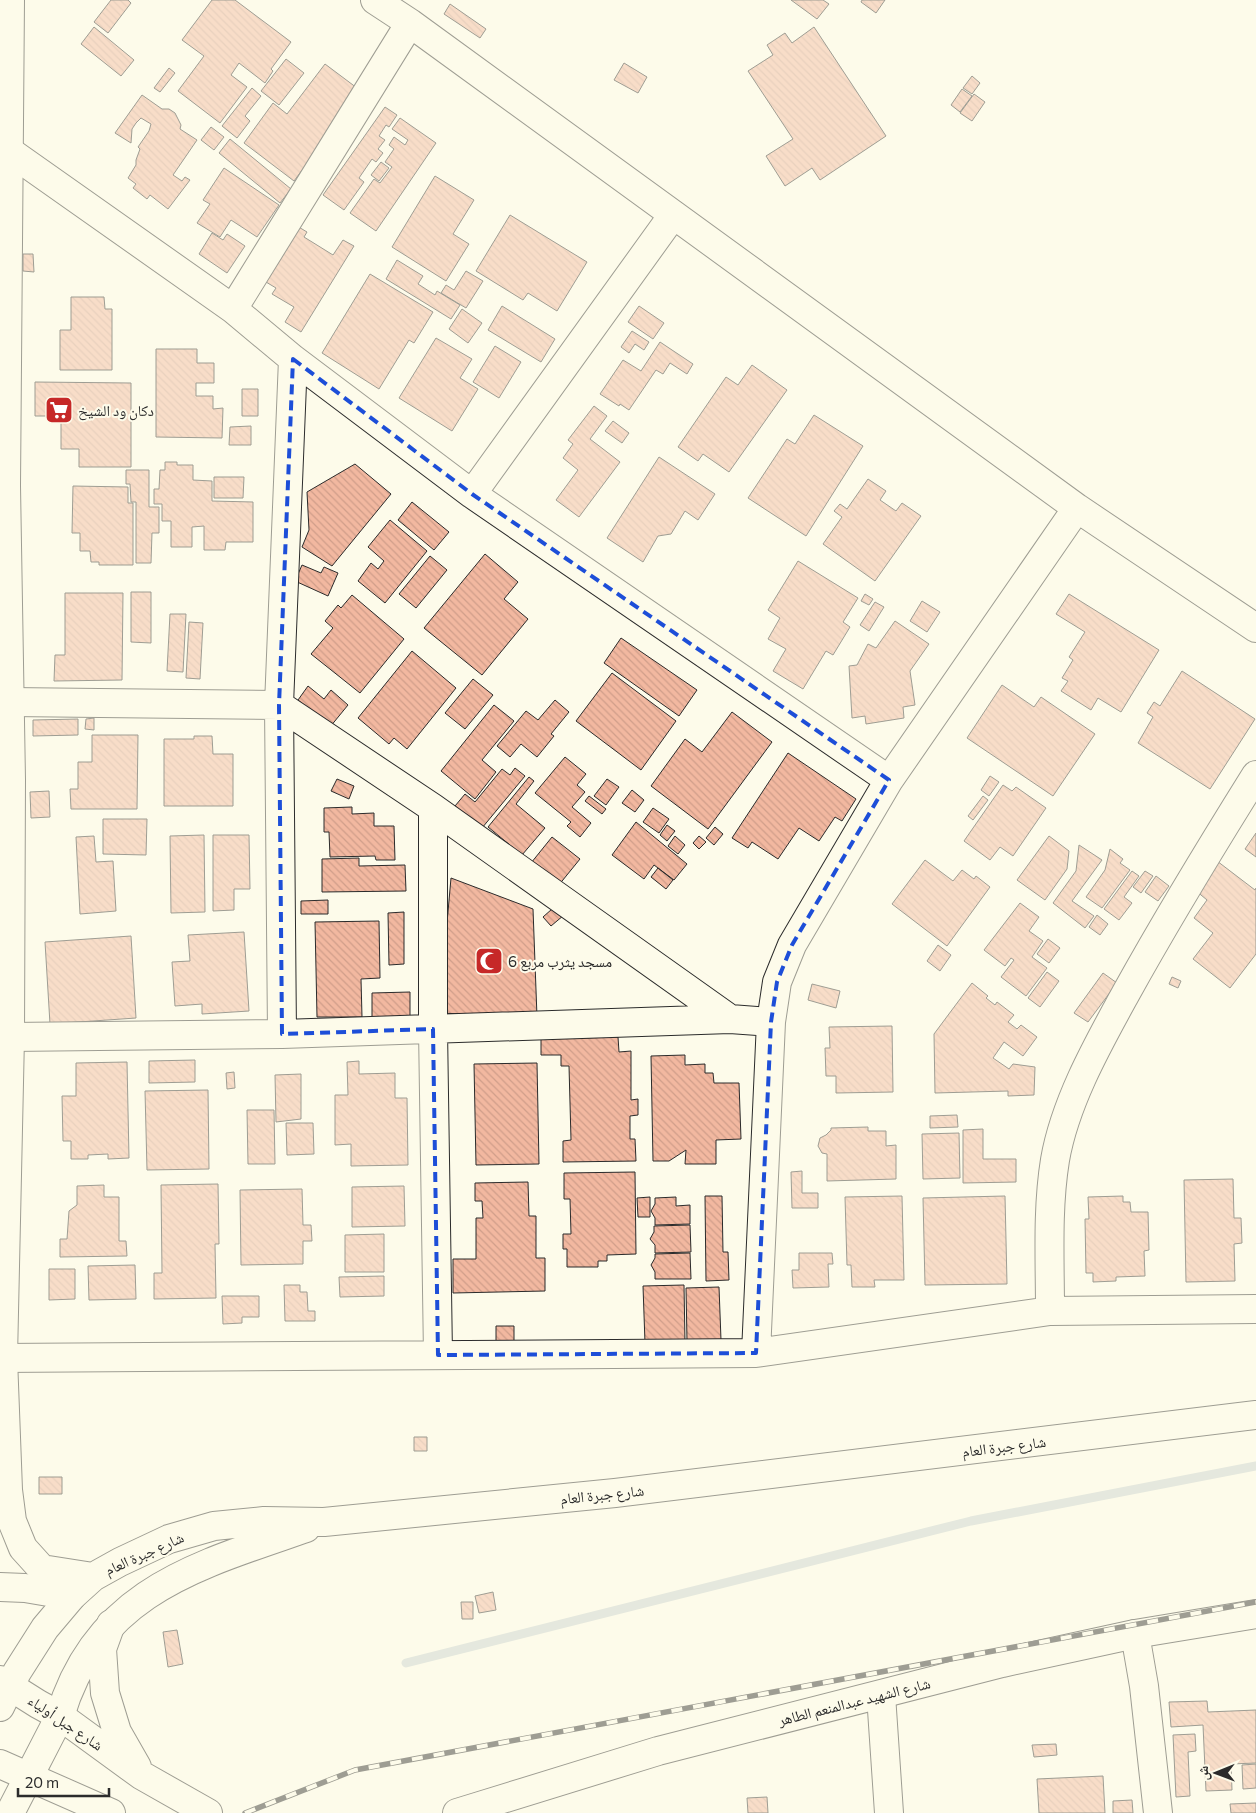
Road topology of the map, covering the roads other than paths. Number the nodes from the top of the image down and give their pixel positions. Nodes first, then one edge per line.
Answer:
1 (10, 0) edge
2 (375, 0) edge
3 (410, 23) junction
4 (9, 150) junction
5 (673, 215) junction
6 (233, 310) junction
7 (293, 358) junction
8 (3, 486) edge
9 (472, 494) junction
10 (1077, 508) junction
11 (1256, 628) edge
12 (10, 702) junction
13 (279, 706) junction
14 (1256, 775) edge
15 (6, 780) edge
16 (889, 780) junction
17 (433, 808) junction
18 (730, 1019) junction
19 (771, 1022) junction
20 (433, 1029) junction
21 (282, 1034) junction
22 (10, 1037) junction
23 (1256, 1309) edge
24 (1050, 1311) junction
25 (756, 1353) junction
26 (438, 1355) junction
27 (2, 1358) edge
28 (1256, 1415) edge
29 (324, 1522) junction
30 (93, 1577) junction
31 (0, 1587) edge
32 (72, 1596) junction
33 (1256, 1614) edge
34 (111, 1624) junction
35 (1135, 1634) junction
36 (4, 1691) edge
37 (881, 1695) junction
38 (60, 1716) junction
39 (0, 1764) edge
40 (141, 1775) junction
41 (29, 1778) junction
42 (10, 1813) edge
43 (111, 1813) edge
44 (208, 1813) edge
45 (458, 1813) edge
46 (889, 1813) edge
47 (1158, 1813) edge

1 - 4 street
2 - 3 street
3 - 5 street
3 - 6 street
4 - 6 street
4 - 8 street
5 - 9 street
5 - 10 street
6 - 7 street
7 - 9 street
7 - 13 street
8 - 12 street
9 - 16 street
10 - 11 street
10 - 16 street
12 - 13 street
12 - 15 street
13 - 17 street
13 - 21 street
14 - 24 street
15 - 22 street
16 - 19 street
17 - 18 street
17 - 20 street
18 - 19 street
18 - 20 street
19 - 25 street
20 - 21 street
20 - 26 street
21 - 22 street
22 - 27 street
23 - 24 street
24 - 25 street
25 - 26 street
26 - 27 street
27 - 30 street
28 - 29 street, شارع جبرة العام
29 - 30 street, شارع جبرة العام
29 - 34 street
30 - 32 street, شارع جبرة العام
31 - 32 street
32 - 36 street, شارع جبرة العام
33 - 35 street, شارع الشهيد عبدالمنعم الطاهر
34 - 38 street
34 - 40 street
35 - 37 street, شارع الشهيد عبدالمنعم الطاهر
35 - 47 street
36 - 38 street, شارع جبل أولياء
37 - 45 street, شارع الشهيد عبدالمنعم الطاهر
37 - 46 street
38 - 40 street, شارع جبل أولياء
38 - 41 street
39 - 41 street
40 - 44 street, شارع جبل أولياء
41 - 42 street
41 - 43 street

